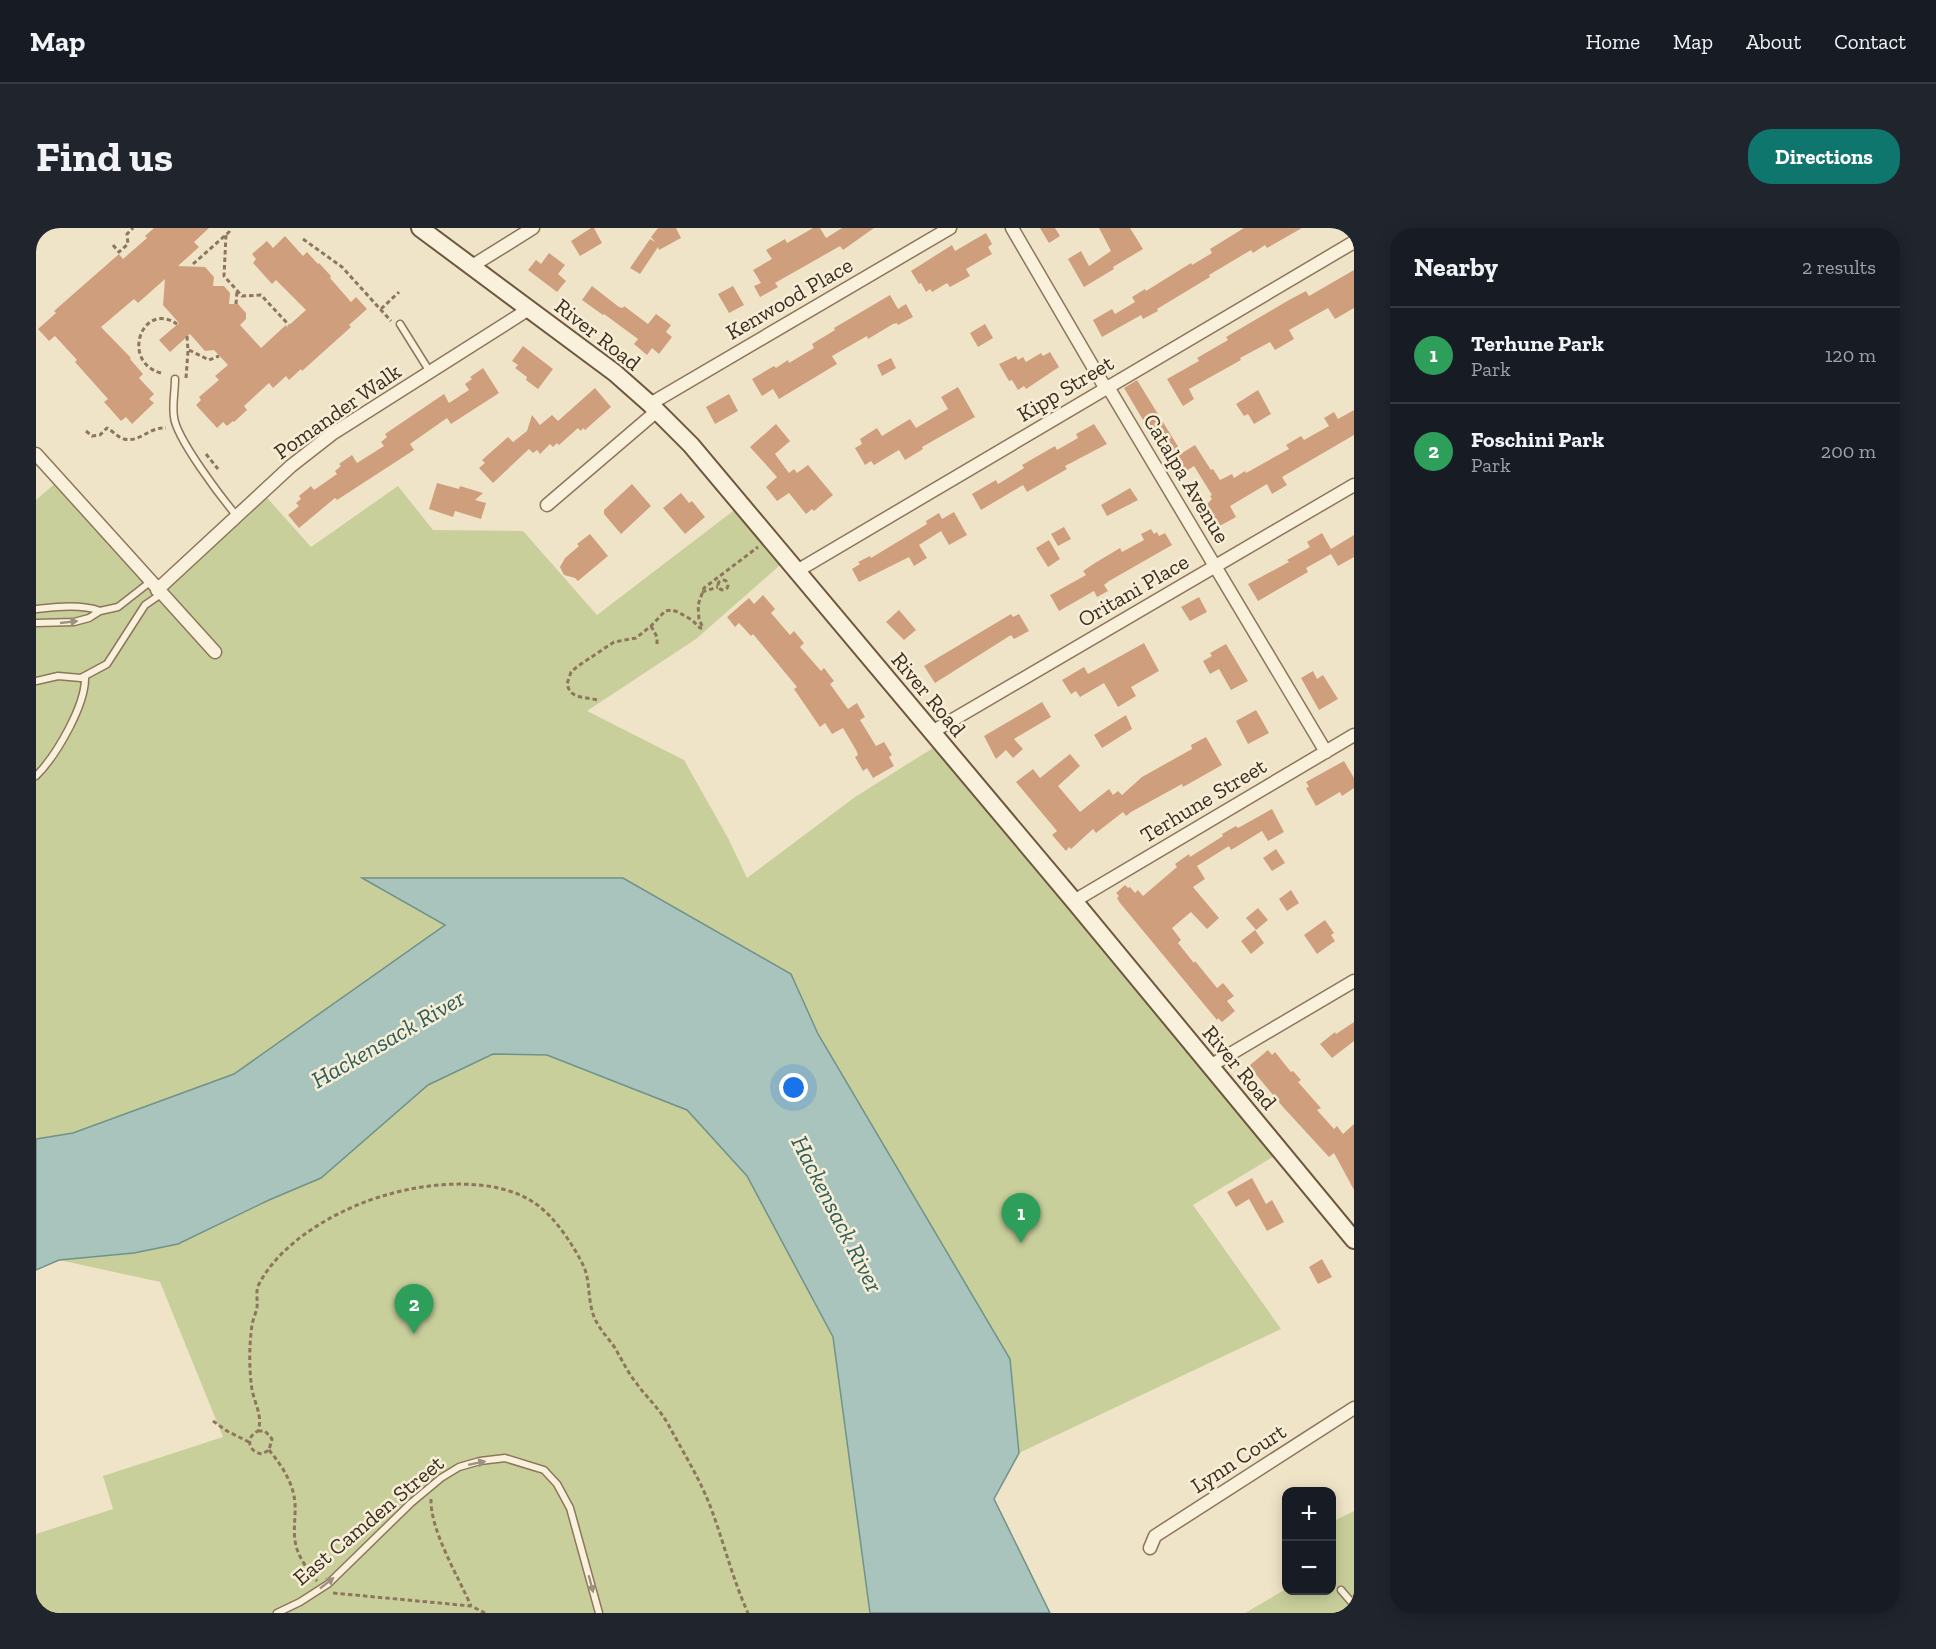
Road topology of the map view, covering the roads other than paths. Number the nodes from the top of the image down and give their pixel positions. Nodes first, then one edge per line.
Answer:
1 (420, 228) edge
2 (533, 228) edge
3 (950, 228) edge
4 (1012, 228) edge
5 (1354, 242) edge
6 (472, 266) junction
7 (529, 309) junction
8 (398, 325) road end
9 (430, 372) junction
10 (175, 380) dead end
11 (1108, 387) junction
12 (654, 408) junction
13 (36, 454) edge
14 (1354, 485) edge
15 (547, 505) dead end
16 (236, 515) junction
17 (1215, 566) junction
18 (797, 571) junction
19 (156, 589) junction
20 (36, 609) edge
21 (100, 611) junction
22 (36, 623) edge
23 (215, 652) dead end
24 (85, 677) junction
25 (36, 681) edge
26 (932, 732) junction
27 (1354, 735) edge
28 (1326, 752) junction
29 (36, 776) edge
30 (1074, 902) junction
31 (1354, 981) edge
32 (1210, 1066) junction
33 (1352, 1233) edge
34 (1354, 1408) edge
35 (1150, 1548) dead end
36 (1341, 1590) dead end
37 (1354, 1605) edge
38 (277, 1613) edge
39 (599, 1613) edge

1 - 6 main road, River Road
2 - 6 street
3 - 12 street, Kenwood Place
4 - 11 street, Catalpa Avenue
5 - 11 street, Kipp Street
6 - 7 main road, River Road
7 - 9 street, Pomander Walk
7 - 12 main road, River Road
8 - 9 lane
9 - 16 street, Pomander Walk
10 - 16 lane
11 - 17 street, Catalpa Avenue
11 - 18 street, Kipp Street
12 - 15 street, Kenwood Place
12 - 18 main road, River Road
13 - 19 street
14 - 17 street, Oritani Place
16 - 19 street, Pomander Walk
17 - 26 street, Oritani Place
17 - 28 street, Catalpa Avenue
18 - 26 main road, River Road
19 - 21 lane
19 - 23 street
19 - 24 lane
20 - 21 lane
22 -> 21 lane
24 - 25 lane
24 - 29 lane
26 - 30 main road, River Road
27 - 28 street, Terhune Street
28 - 30 street, Terhune Street
30 - 32 main road, River Road
31 - 32 street
32 - 33 main road, River Road
34 - 35 street, Lynn Court
36 - 37 lane
38 -> 39 lane, East Camden Street

